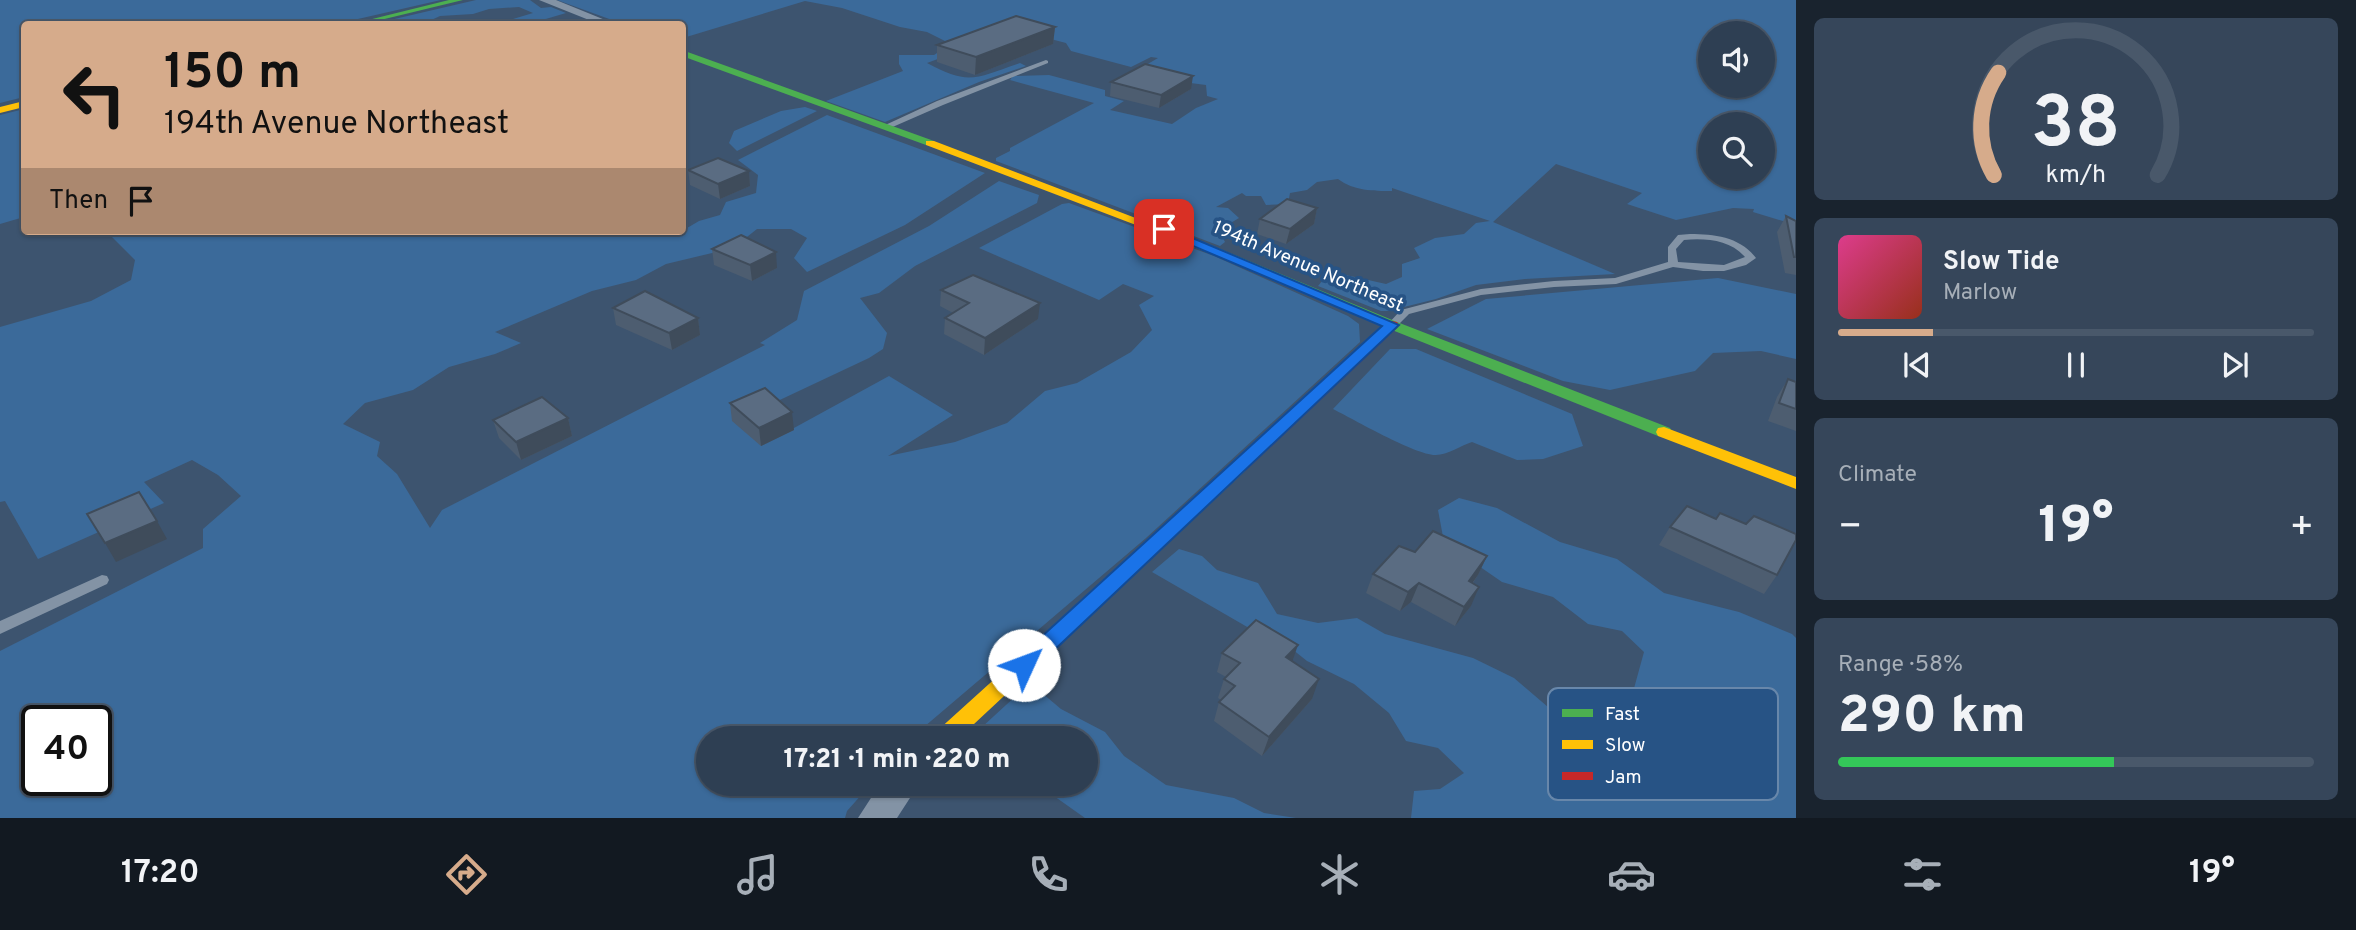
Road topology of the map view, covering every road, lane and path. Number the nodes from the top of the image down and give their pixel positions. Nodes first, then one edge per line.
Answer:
1 (458, 0) edge
2 (545, 0) edge
3 (369, 21) edge
4 (601, 21) edge
5 (686, 54) edge
6 (1046, 62) dead end
7 (21, 105) edge
8 (0, 110) edge
9 (886, 127) junction
10 (1673, 264) junction
11 (1392, 325) junction
12 (1796, 483) edge
13 (102, 580) dead end
14 (0, 628) edge
15 (958, 726) edge
16 (892, 796) edge
17 (877, 815) edge

1 - 3 street
2 - 4 street
5 - 9 street, 194th Avenue Northeast
6 - 9 lane
7 - 8 street
9 - 11 street, 194th Avenue Northeast
10 - 10 lane
10 - 11 lane
11 - 12 street, 194th Avenue Northeast
11 - 15 street
13 - 14 lane
16 - 17 street

